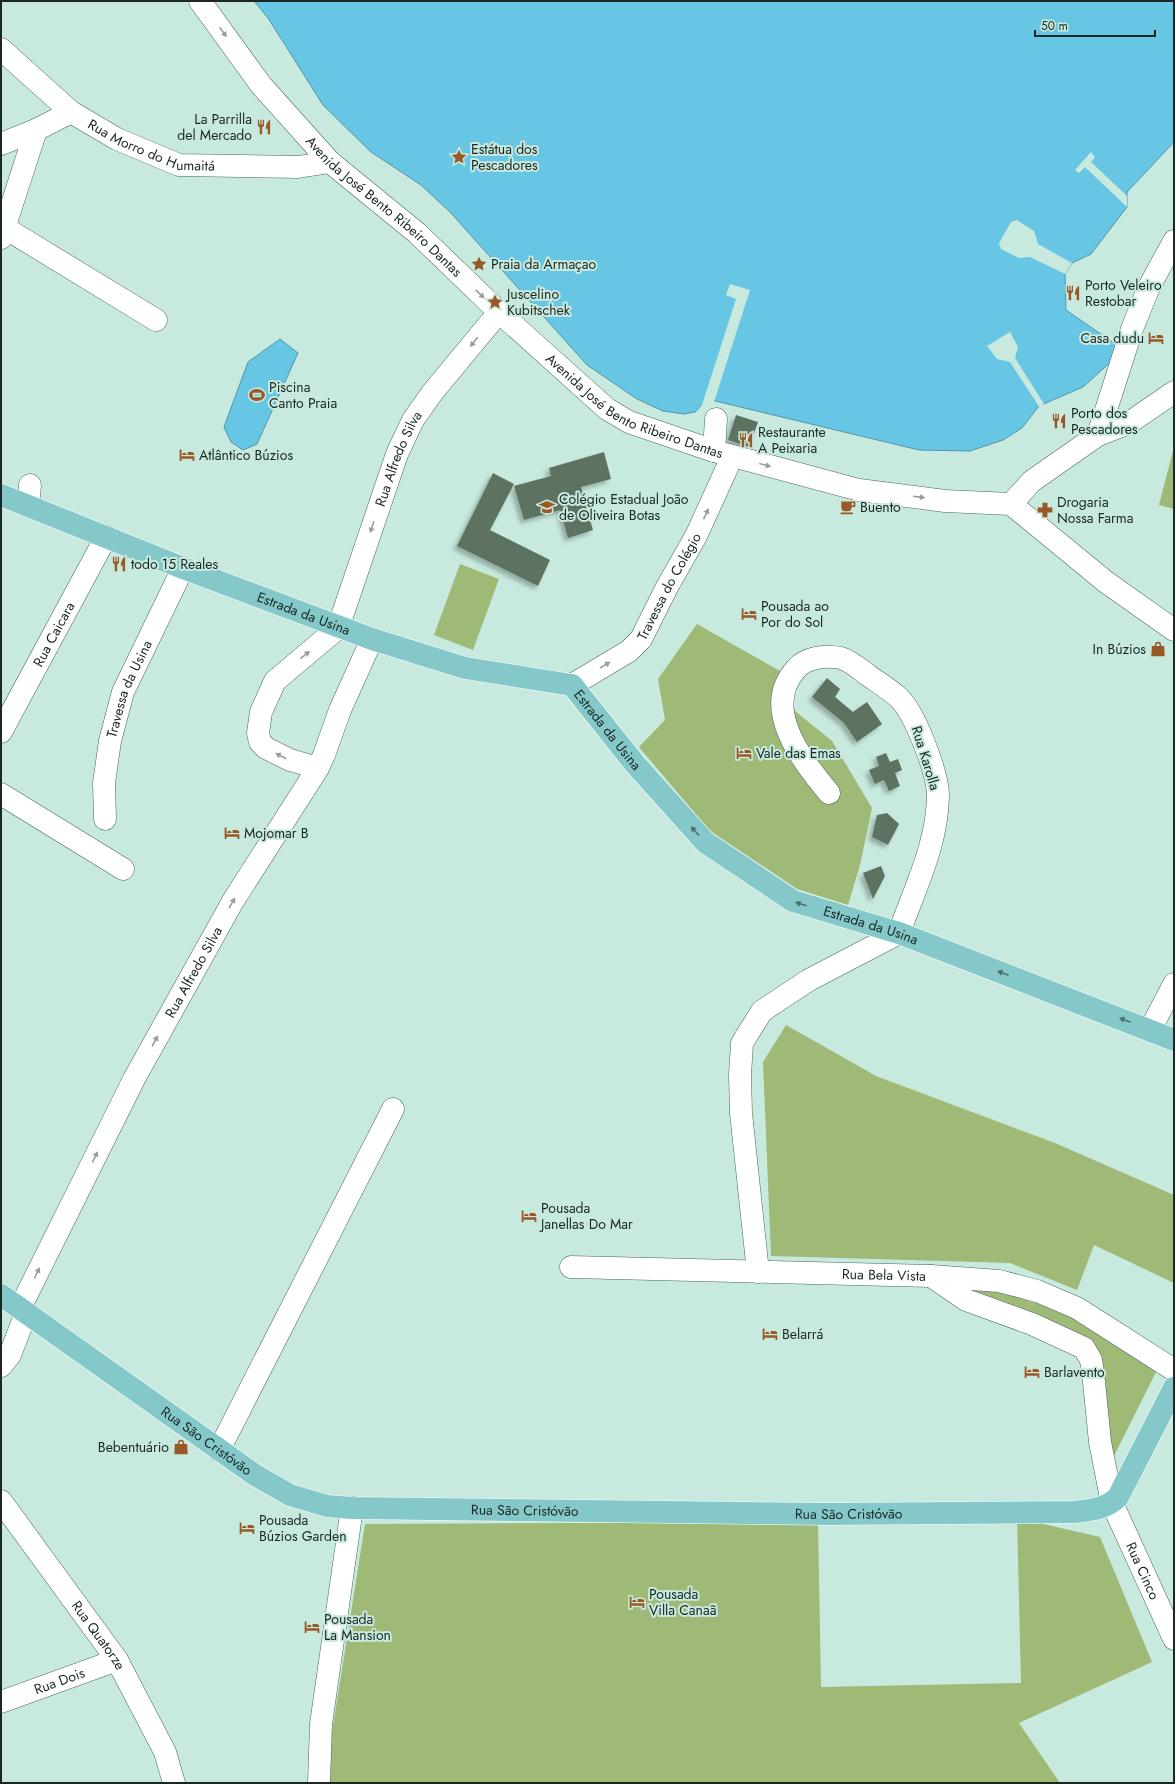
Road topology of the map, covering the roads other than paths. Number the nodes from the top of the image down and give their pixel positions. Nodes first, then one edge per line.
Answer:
1 (200, 1) edge
2 (1, 49) edge
3 (71, 112) junction
4 (36, 130) junction
5 (1, 144) edge
6 (330, 162) junction
7 (3, 233) edge
8 (1174, 241) edge
9 (499, 312) junction
10 (156, 320) dead end
11 (1174, 392) edge
12 (716, 418) dead end
13 (1098, 435) junction
14 (723, 454) junction
15 (30, 484) dead end
16 (1, 495) edge
17 (1011, 504) junction
18 (28, 506) junction
19 (106, 537) junction
20 (183, 568) junction
21 (338, 628) junction
22 (1174, 630) edge
23 (372, 639) junction
24 (572, 685) junction
25 (2, 728) edge
26 (318, 768) junction
27 (830, 793) dead end
28 (1, 794) edge
29 (105, 819) dead end
30 (123, 869) dead end
31 (899, 933) junction
32 (1174, 984) edge
33 (1150, 1030) junction
34 (1174, 1040) edge
35 (393, 1109) dead end
36 (571, 1267) dead end
37 (758, 1272) junction
38 (931, 1276) junction
39 (1, 1294) edge
40 (23, 1310) junction
41 (1, 1366) edge
42 (1174, 1370) edge
43 (1174, 1388) edge
44 (219, 1450) junction
45 (1, 1501) edge
46 (1112, 1503) junction
47 (352, 1508) junction
48 (1174, 1639) edge
49 (118, 1660) junction
50 (1, 1702) edge
51 (174, 1783) edge
52 (319, 1783) edge

1 -> 6 street, Avenida José Bento Ribeiro Dantas
2 - 3 street, Rua Morro do Humaitá
3 - 4 street
3 - 6 street, Rua Morro do Humaitá
4 - 5 street
4 - 7 street
6 -> 9 street, Avenida José Bento Ribeiro Dantas
7 - 10 street
8 - 13 street
9 - 14 street, Avenida José Bento Ribeiro Dantas
9 -> 21 street, Rua Alfredo Silva
11 - 13 street
12 - 14 street
13 - 17 street
14 -> 17 street, Avenida José Bento Ribeiro Dantas
24 -> 14 street, Travessa do Colégio
15 - 18 street
16 - 18 main road, Estrada da Usina
17 - 22 street
18 - 19 main road, Estrada da Usina
19 - 20 main road, Estrada da Usina
19 - 25 street, Rua Caicara
20 - 21 main road, Estrada da Usina
20 - 29 street, Travessa da Usina
21 - 23 main road, Estrada da Usina
26 -> 21 street
23 - 24 main road, Estrada da Usina
23 - 26 street, Rua Alfredo Silva
31 -> 24 main road, Estrada da Usina
40 -> 26 street, Rua Alfredo Silva
27 - 31 street, Rua Karolla
28 - 30 street
33 -> 31 main road, Estrada da Usina
31 - 37 street
32 - 33 street
33 - 34 main road, Estrada da Usina
35 - 44 street
36 - 37 street, Rua Bela Vista
37 - 38 street, Rua Bela Vista
38 - 42 street, Rua Bela Vista
38 - 46 street, Rua Cinco
39 - 40 main road, Rua São Cristóvão
40 - 41 street, Rua Alfredo Silva
40 - 44 main road, Rua São Cristóvão
43 - 46 main road
44 - 47 main road, Rua São Cristóvão
45 - 49 street, Rua Quatorze
46 - 47 main road, Rua São Cristóvão
46 - 48 street, Rua Cinco
47 - 52 street
49 - 50 street, Rua Dois
49 - 51 street, Rua Quatorze

